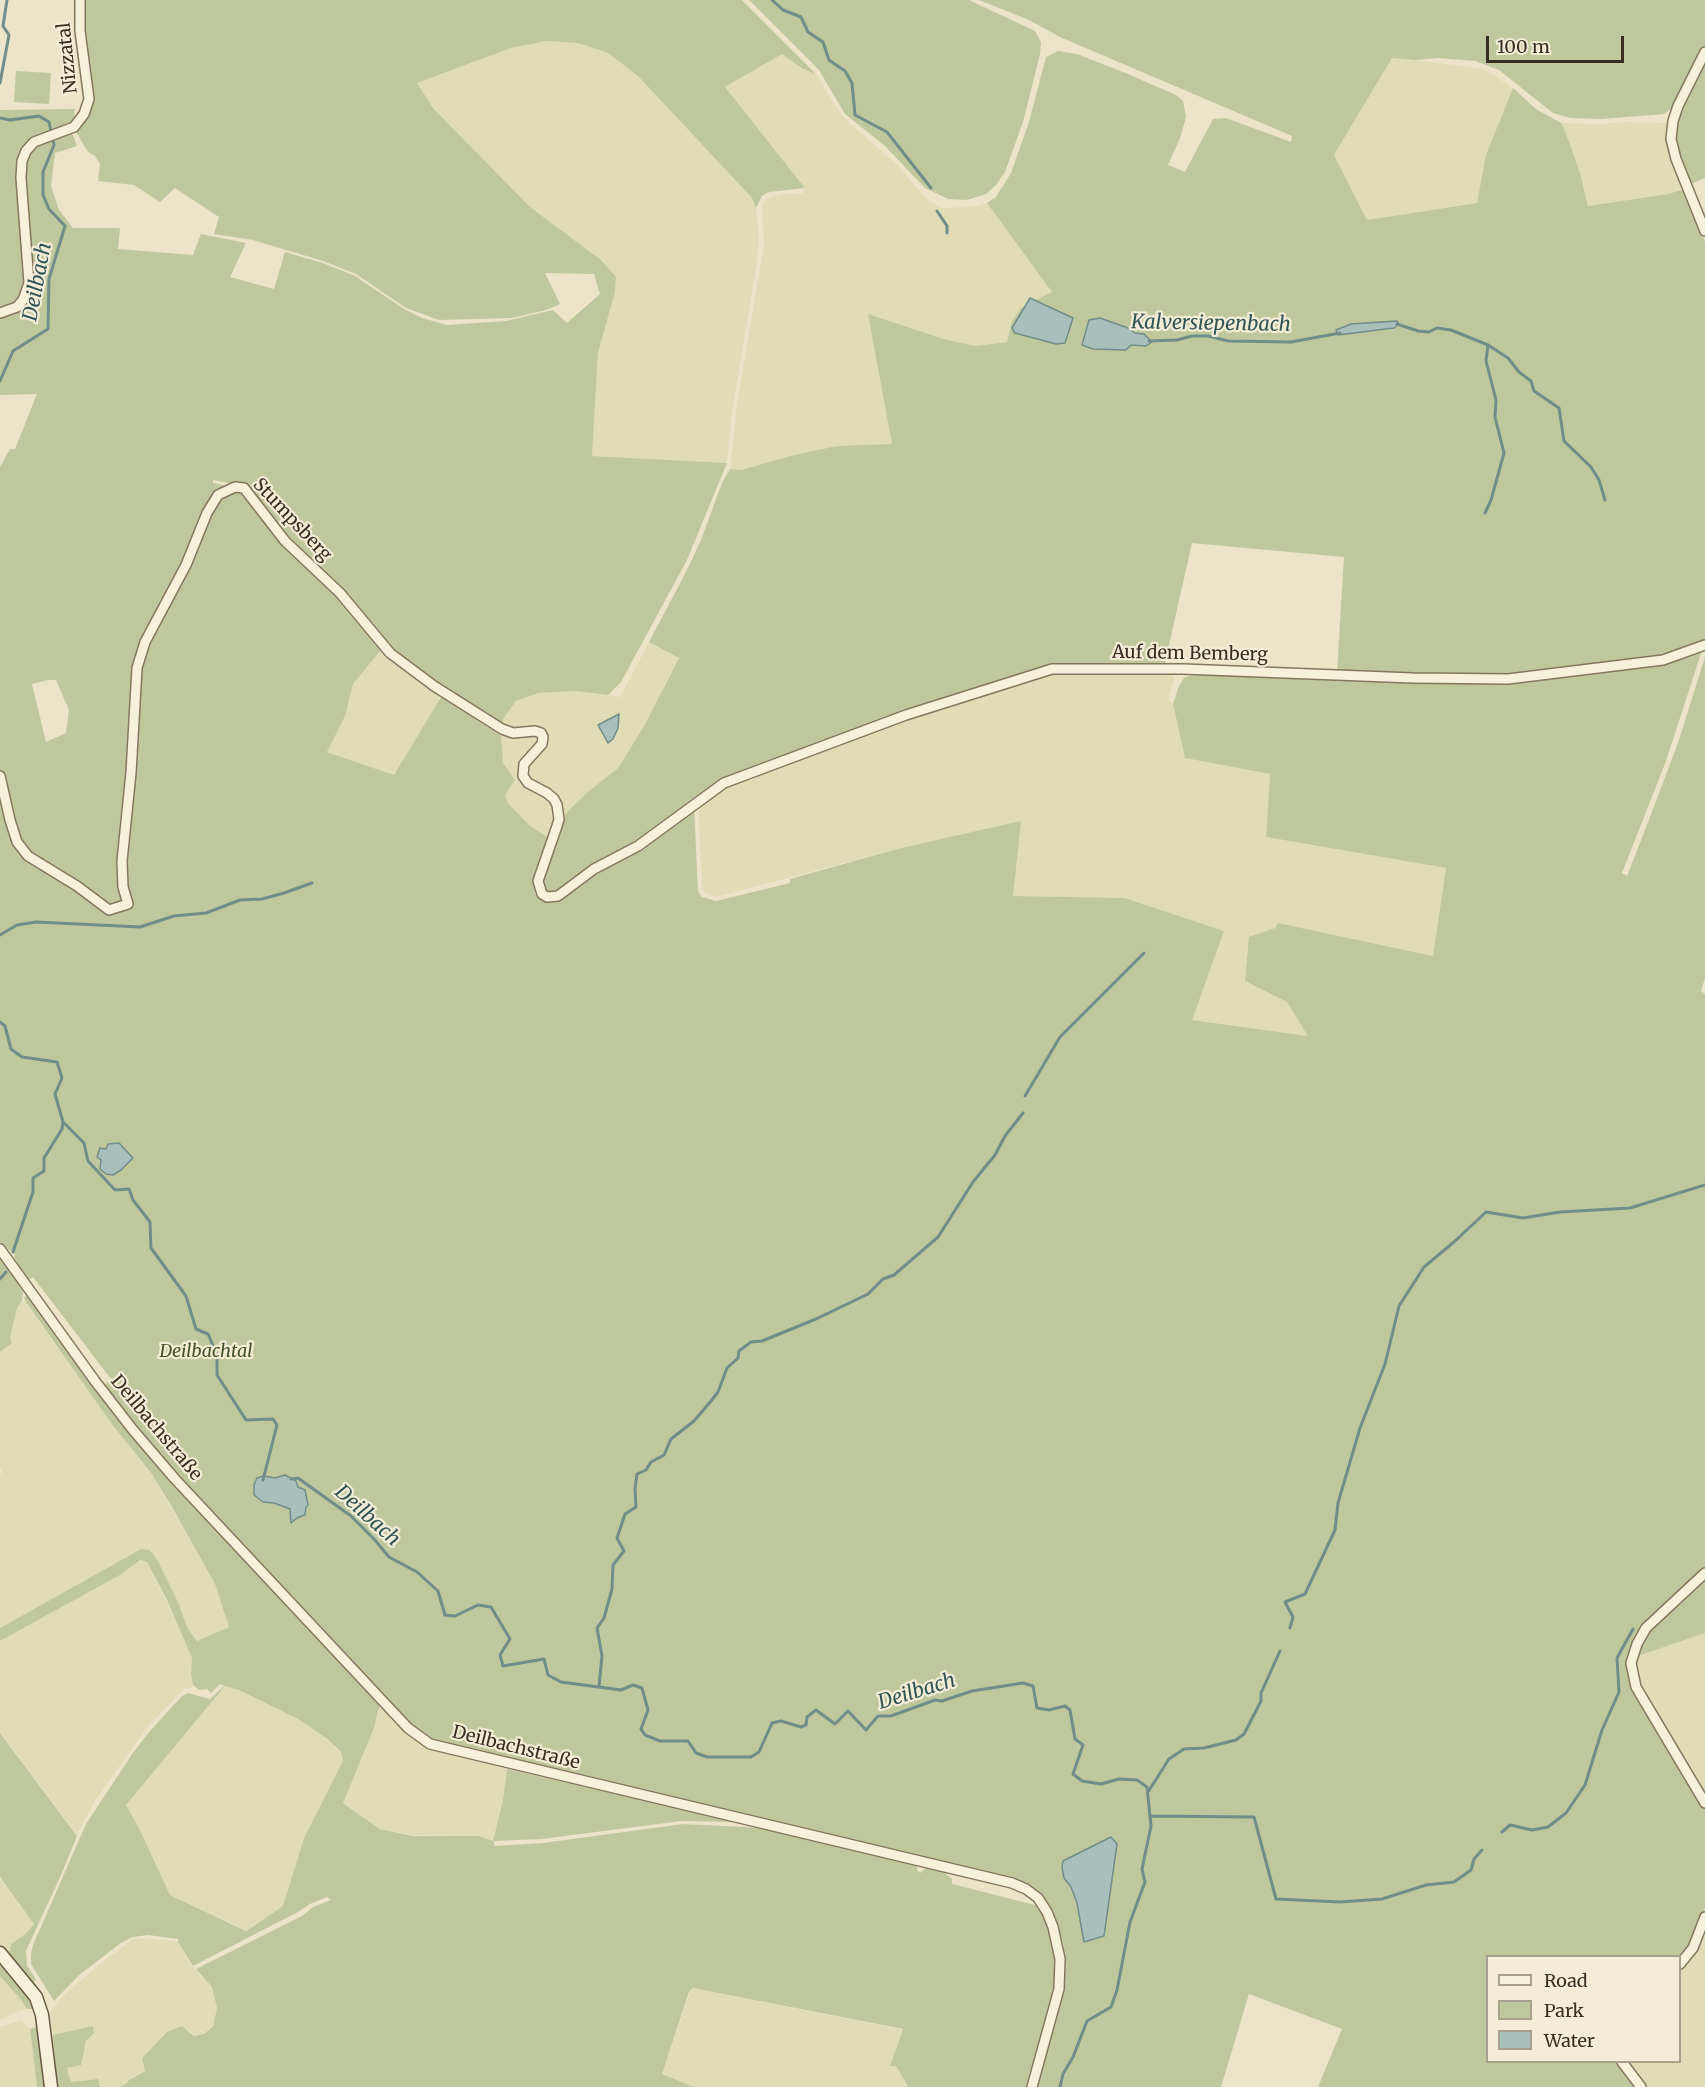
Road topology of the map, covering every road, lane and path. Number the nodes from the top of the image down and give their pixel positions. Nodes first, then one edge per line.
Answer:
1 (80, 0) edge
2 (1705, 52) edge
3 (1705, 231) edge
4 (0, 313) edge
5 (1705, 645) edge
6 (0, 776) edge
7 (696, 802) joint
8 (0, 1249) edge
9 (1705, 1573) edge
10 (1705, 1803) edge
11 (1705, 1917) edge
12 (0, 1953) edge
13 (1681, 1963) edge
14 (1623, 2063) edge
15 (51, 2087) edge
16 (1032, 2087) edge
17 (1641, 2087) edge

1 - 4 street, Nizzatal
2 - 3 street
5 - 7 street, Auf dem Bemberg
6 - 7 street, Stumpsberg
8 - 16 street, Deilbachstraße
9 - 10 street
11 - 13 street
12 - 15 main road
14 - 17 street

